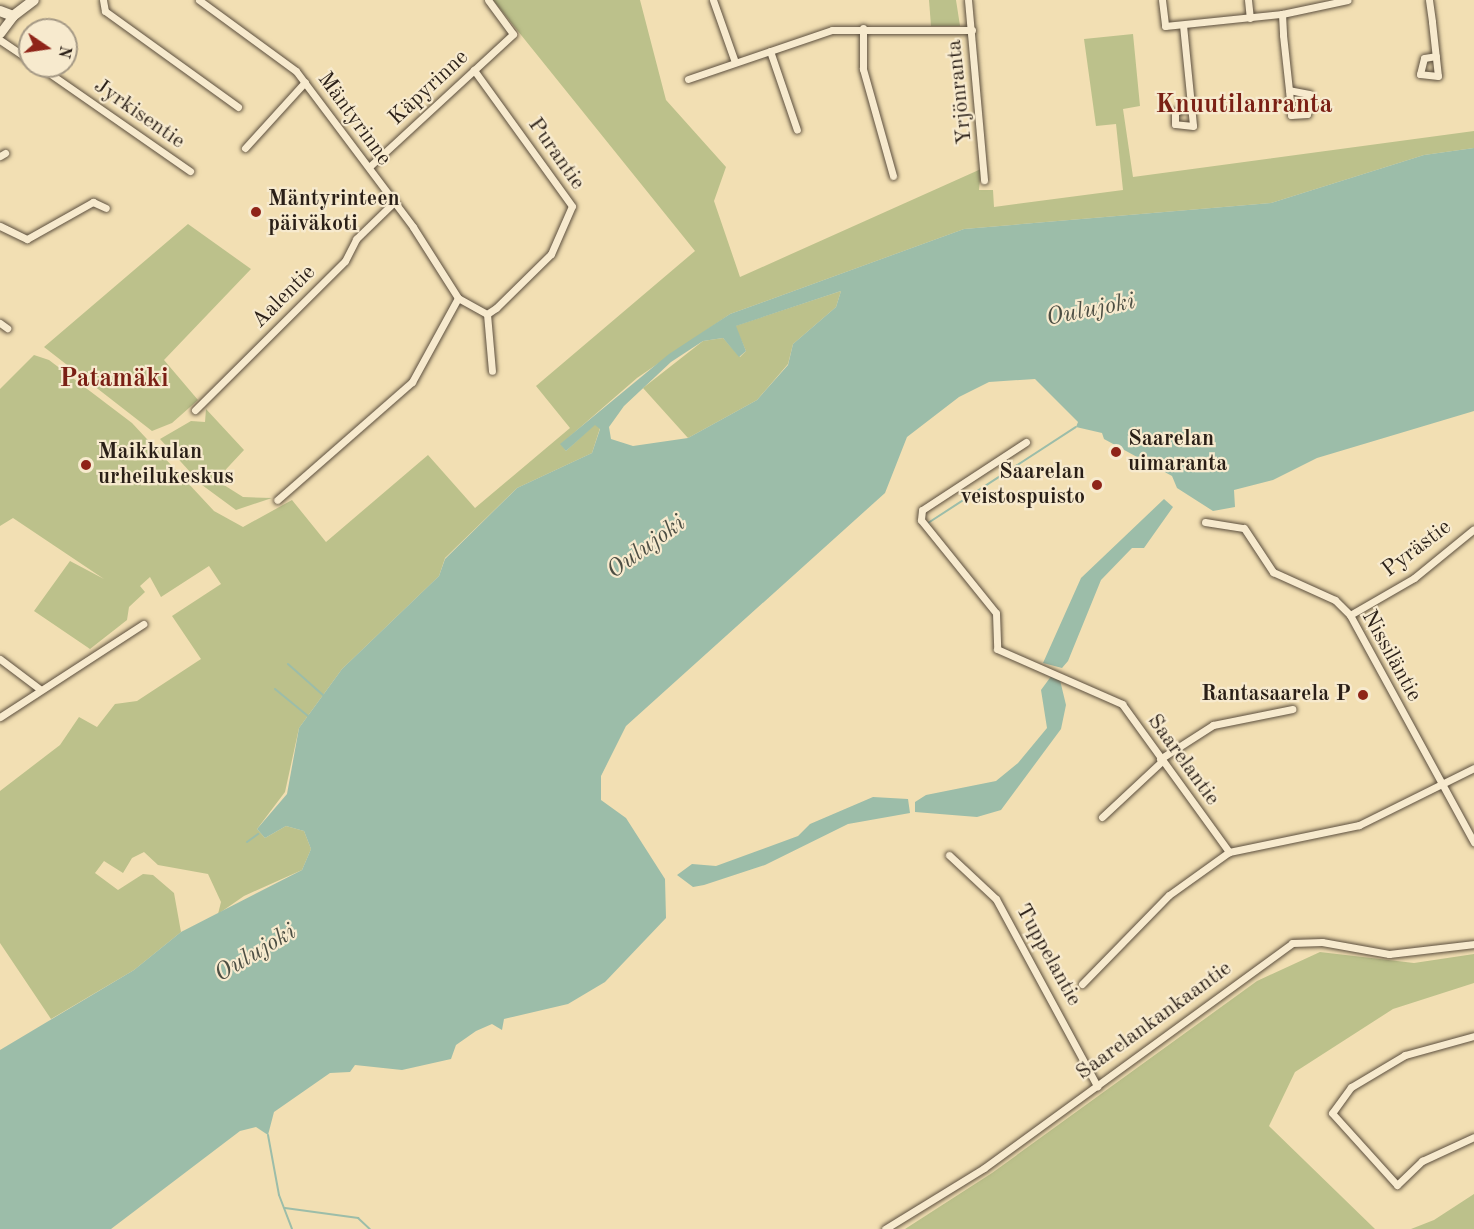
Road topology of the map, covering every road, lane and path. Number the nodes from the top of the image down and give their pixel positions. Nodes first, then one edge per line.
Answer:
1 (20, 0) edge
2 (34, 0) edge
3 (103, 0) edge
4 (199, 0) edge
5 (488, 0) edge
6 (713, 0) edge
7 (968, 0) edge
8 (1162, 0) edge
9 (1248, 0) edge
10 (1348, 0) edge
11 (1429, 0) edge
12 (1, 12) edge
13 (16, 14) junction
14 (1282, 14) junction
15 (1250, 18) junction
16 (1183, 25) junction
17 (862, 28) junction
18 (972, 30) junction
19 (0, 40) edge
20 (770, 51) junction
21 (18, 52) edge
22 (1436, 56) dead end
23 (735, 62) junction
24 (474, 70) junction
25 (56, 78) edge
26 (688, 79) dead end
27 (305, 82) junction
28 (1288, 90) dead end
29 (238, 106) dead end
30 (1191, 106) dead end
31 (797, 130) dead end
32 (245, 148) dead end
33 (369, 167) junction
34 (190, 171) dead end
35 (893, 176) dead end
36 (984, 180) dead end
37 (392, 204) junction
38 (106, 208) dead end
39 (0, 226) edge
40 (458, 298) junction
41 (487, 314) junction
42 (0, 323) edge
43 (7, 328) dead end
44 (492, 371) dead end
45 (195, 410) dead end
46 (1026, 442) dead end
47 (277, 501) dead end
48 (1205, 522) dead end
49 (1474, 529) edge
50 (1350, 615) junction
51 (143, 624) dead end
52 (0, 659) edge
53 (41, 690) junction
54 (1293, 709) dead end
55 (0, 717) edge
56 (1160, 760) junction
57 (1474, 768) edge
58 (1441, 784) junction
59 (1102, 817) dead end
60 (1474, 842) edge
61 (1228, 852) junction
62 (949, 855) dead end
63 (1474, 944) edge
64 (1082, 984) dead end
65 (1474, 1036) edge
66 (1097, 1086) junction
67 (1474, 1137) edge
68 (885, 1229) edge

1 - 13 main road
2 - 13 main road
3 - 29 street
4 - 27 street, Mäntyrinne
5 - 24 street, Käpyrinne
6 - 23 street
7 - 18 street, Yrjönranta
8 - 16 street
9 - 15 street
10 - 14 street
11 - 22 street
12 - 13 main road
12 - 13 street
14 - 15 street
14 - 28 street
15 - 16 street
16 - 30 street
17 - 18 street
17 - 20 street
17 - 35 street
18 - 36 street, Yrjönranta
19 - 21 street
20 - 23 street
20 - 31 street
23 - 26 street
24 - 33 street, Käpyrinne
24 - 41 street, Purantie
25 - 34 street, Jyrkisentie
27 - 32 street
27 - 33 street, Mäntyrinne
33 - 37 street, Mäntyrinne
37 - 40 street, Mäntyrinne
37 - 45 street, Aalentie
38 - 39 street
40 - 41 street
40 - 47 street
41 - 44 street
42 - 43 street
46 - 56 street, Saarelantie
48 - 50 street, Nissiläntie
49 - 50 street, Pyrästie
50 - 58 street, Nissiläntie
51 - 53 street
52 - 53 street
53 - 55 street
54 - 56 street
56 - 59 street
56 - 61 street, Saarelantie
57 - 58 street
58 - 60 street, Nissiläntie
58 - 61 street
61 - 64 street
62 - 66 street, Tuppelantie
63 - 66 street, Saarelankankaantie
65 - 67 street
66 - 68 street, Saarelankankaantie

